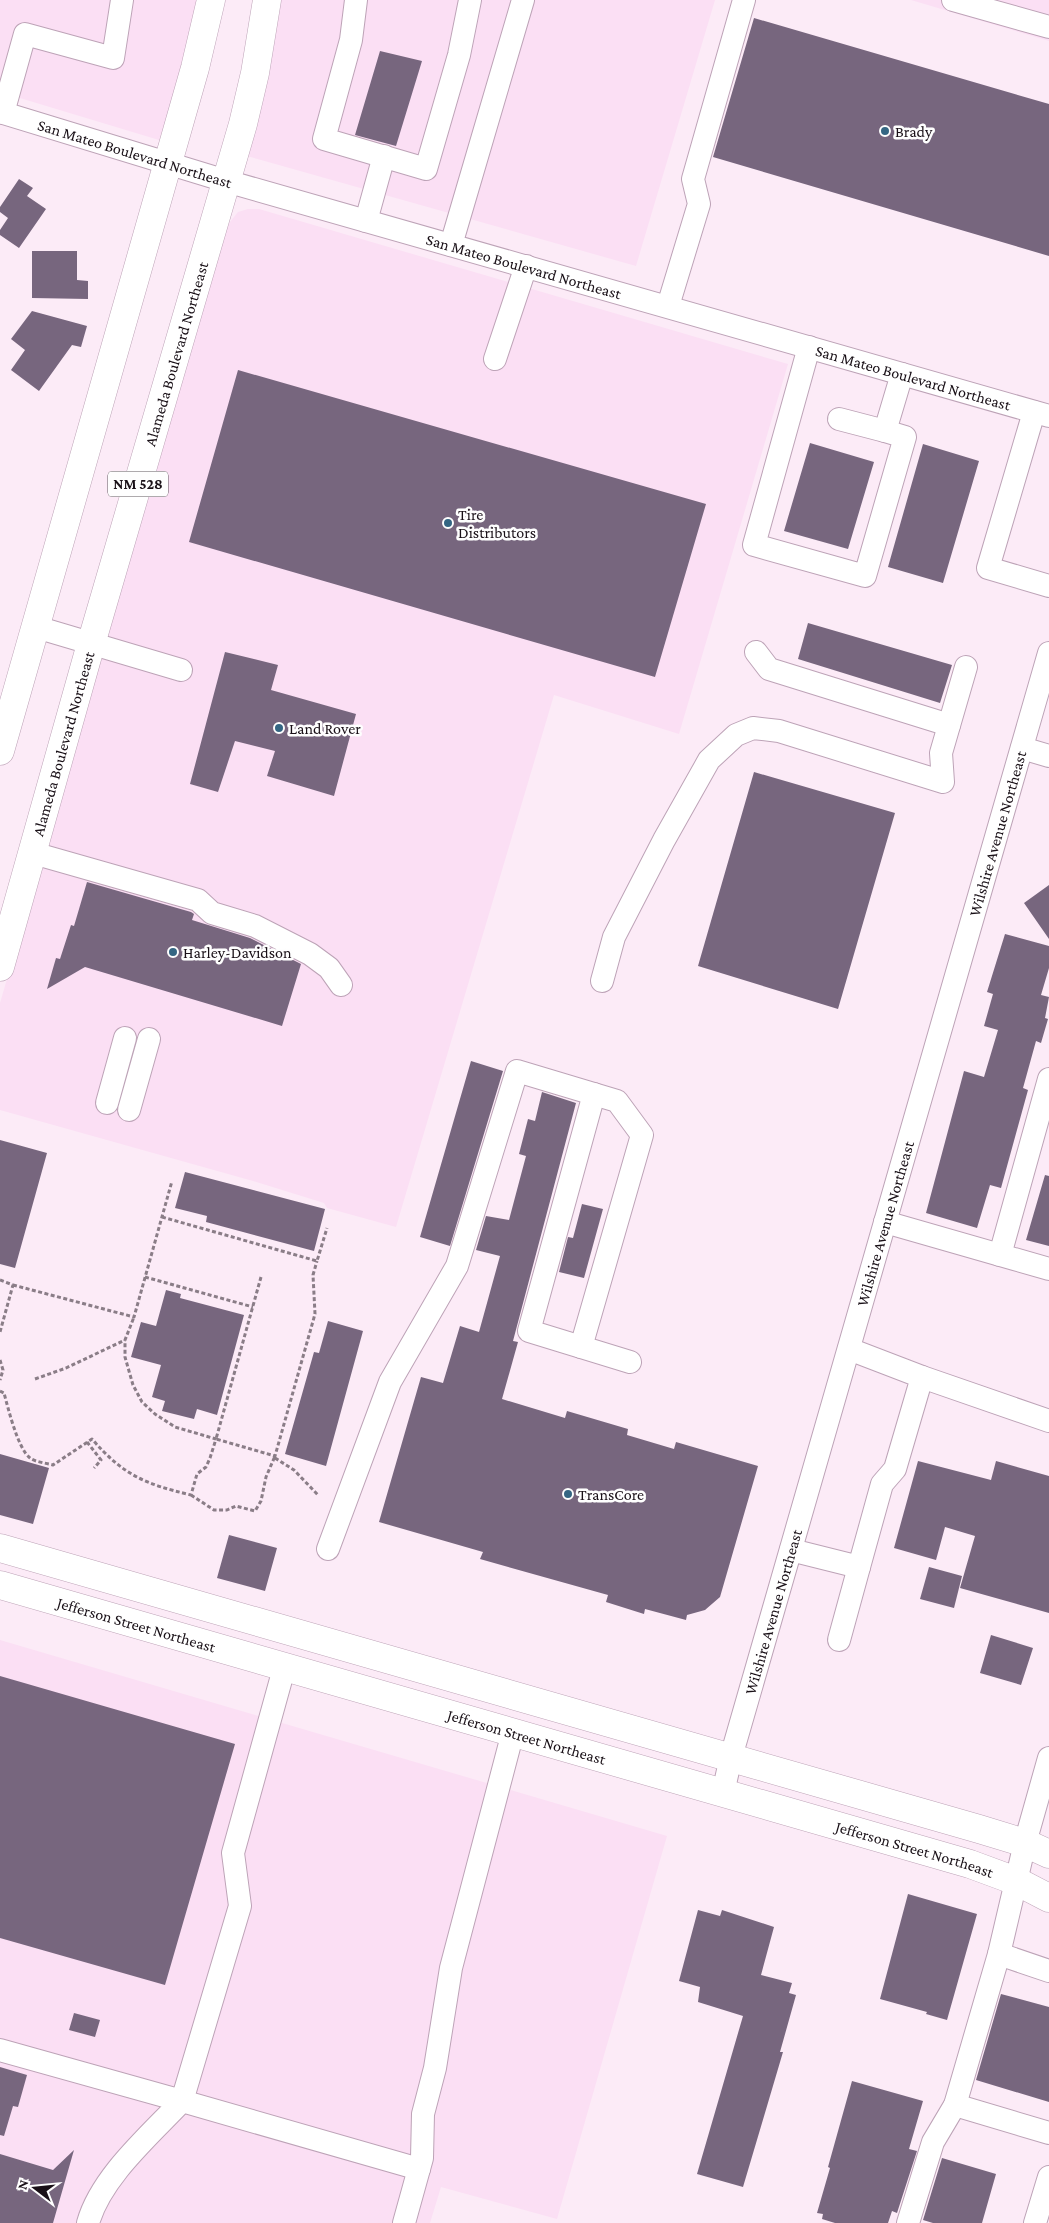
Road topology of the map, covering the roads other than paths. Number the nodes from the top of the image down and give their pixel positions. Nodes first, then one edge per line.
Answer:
1 (122, 0) edge
2 (211, 0) edge
3 (356, 0) edge
4 (470, 0) edge
5 (523, 0) edge
6 (744, 0) edge
7 (953, 0) edge
8 (264, 7) edge
9 (1049, 27) edge
10 (2, 112) edge
11 (384, 156) junction
12 (168, 162) junction
13 (226, 182) junction
14 (366, 221) junction
15 (450, 245) junction
16 (526, 266) junction
17 (668, 306) junction
18 (810, 347) junction
19 (495, 359) dead end
20 (902, 374) junction
21 (1041, 414) edge
22 (839, 419) dead end
23 (885, 431) junction
24 (1049, 586) edge
25 (36, 627) junction
26 (91, 644) junction
27 (756, 652) dead end
28 (1049, 653) edge
29 (966, 666) dead end
30 (180, 670) dead end
31 (950, 725) junction
32 (1022, 748) junction
33 (0, 751) edge
34 (1049, 756) edge
35 (33, 853) junction
36 (0, 967) edge
37 (602, 981) dead end
38 (341, 985) dead end
39 (125, 1038) dead end
40 (149, 1039) dead end
41 (1048, 1089) edge
42 (594, 1094) junction
43 (107, 1103) dead end
44 (129, 1110) dead end
45 (885, 1222) junction
46 (1000, 1255) junction
47 (1049, 1269) edge
48 (581, 1347) junction
49 (849, 1349) junction
50 (630, 1362) dead end
51 (922, 1377) junction
52 (1049, 1421) edge
53 (0, 1548) edge
54 (328, 1549) dead end
55 (791, 1550) junction
56 (859, 1567) junction
57 (0, 1585) edge
58 (839, 1640) dead end
59 (285, 1665) junction
60 (513, 1732) junction
61 (731, 1757) junction
62 (1049, 1758) edge
63 (723, 1793) junction
64 (1025, 1842) junction
65 (1049, 1854) edge
66 (1016, 1881) junction
67 (1049, 1898) edge
68 (999, 1954) junction
69 (1049, 1971) edge
70 (0, 2050) edge
71 (182, 2101) junction
72 (955, 2105) junction
73 (1049, 2133) edge
74 (419, 2169) junction
75 (1049, 2177) edge
76 (90, 2215) edge
77 (404, 2223) edge
78 (908, 2223) edge
79 (1035, 2223) edge

1 - 10 street
2 - 12 main road
3 - 11 street
4 - 11 street
5 - 15 street
6 - 17 street
7 - 9 street
8 - 13 main road, Alameda Boulevard Northeast / NM 528
10 - 12 street, San Mateo Boulevard Northeast
11 - 14 street
12 - 13 street, San Mateo Boulevard Northeast
12 - 25 main road
13 - 14 street, San Mateo Boulevard Northeast
13 - 26 main road, Alameda Boulevard Northeast / NM 528
14 - 15 street, San Mateo Boulevard Northeast
15 - 16 street, San Mateo Boulevard Northeast
16 - 17 street, San Mateo Boulevard Northeast
16 - 19 street
17 - 18 street, San Mateo Boulevard Northeast
18 - 20 street, San Mateo Boulevard Northeast
18 - 23 street
20 - 21 street, San Mateo Boulevard Northeast
20 - 23 street
21 - 24 street
22 - 23 street
25 - 26 street
25 - 33 main road
26 - 30 street
26 - 35 main road, Alameda Boulevard Northeast / NM 528
27 - 31 street
28 - 32 street, Wilshire Avenue Northeast
29 - 31 street
31 - 37 street
32 - 34 street
32 - 45 street, Wilshire Avenue Northeast
35 - 36 main road, Alameda Boulevard Northeast / NM 528
35 - 38 street
39 - 43 street
40 - 44 street
41 - 46 street
42 - 48 street
42 - 48 street
42 - 54 street
45 - 46 street
45 - 49 street, Wilshire Avenue Northeast
46 - 47 street
48 - 50 street
49 - 51 street
49 - 55 street, Wilshire Avenue Northeast
51 - 52 street
51 - 56 street
53 - 61 main road
55 - 56 street
55 - 61 street, Wilshire Avenue Northeast
56 - 58 street
57 - 59 main road, Jefferson Street Northeast
59 - 60 main road, Jefferson Street Northeast
59 - 71 street
60 - 63 main road, Jefferson Street Northeast
60 - 74 street
61 - 63 street, Wilshire Avenue Northeast
61 - 64 main road
62 - 64 street
63 - 66 main road, Jefferson Street Northeast
64 - 65 main road
64 - 66 street
66 - 67 main road, Jefferson Street Northeast
66 - 68 street
68 - 69 street
68 - 72 street
70 - 71 street
71 - 74 street
71 - 76 street
72 - 73 street
72 - 78 street
74 - 77 street
75 - 79 street

